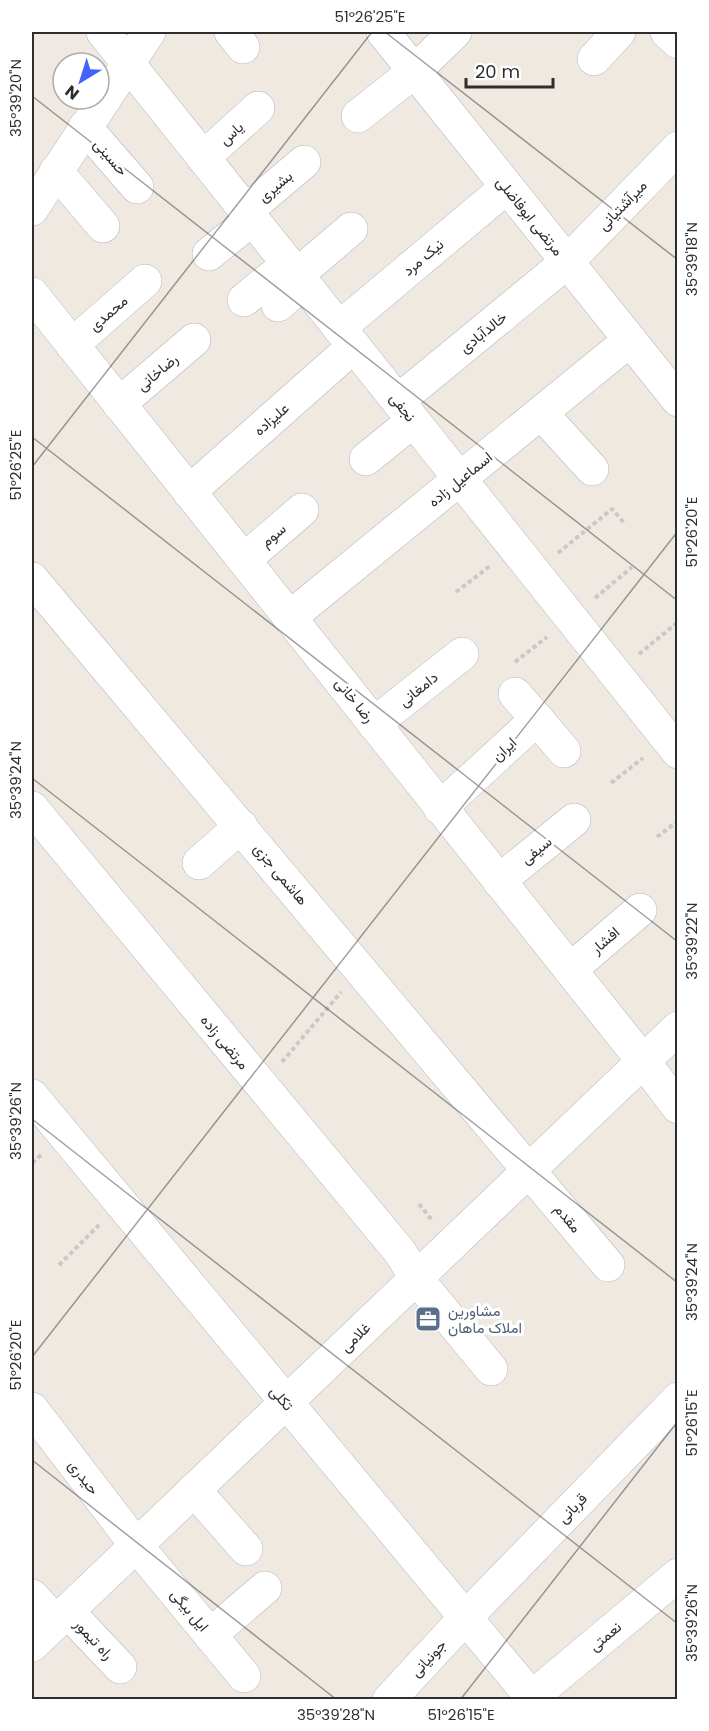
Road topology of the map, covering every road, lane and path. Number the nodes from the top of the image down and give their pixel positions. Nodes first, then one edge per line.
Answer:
1 (103, 32) edge
2 (149, 32) edge
3 (383, 32) edge
4 (455, 32) edge
5 (619, 32) edge
6 (667, 32) edge
7 (678, 42) edge
8 (594, 60) dead end
9 (128, 63) junction
10 (415, 71) junction
11 (258, 108) dead end
12 (358, 116) dead end
13 (85, 127) junction
14 (678, 148) edge
15 (203, 158) junction
16 (304, 162) dead end
17 (56, 171) junction
18 (137, 187) dead end
19 (507, 187) junction
20 (32, 208) edge
21 (249, 215) junction
22 (103, 226) dead end
23 (351, 229) dead end
24 (209, 254) dead end
25 (567, 262) junction
26 (296, 274) junction
27 (145, 281) dead end
28 (32, 294) edge
29 (244, 300) dead end
30 (278, 305) dead end
31 (347, 337) junction
32 (194, 340) dead end
33 (630, 340) junction
34 (72, 345) junction
35 (678, 400) edge
36 (119, 404) junction
37 (406, 411) junction
38 (541, 413) junction
39 (366, 459) dead end
40 (592, 469) dead end
41 (460, 479) junction
42 (189, 492) junction
43 (302, 510) dead end
44 (625, 524) dead end
45 (514, 547) junction
46 (244, 560) junction
47 (632, 567) dead end
48 (534, 573) junction
49 (32, 579) edge
50 (456, 592) dead end
51 (289, 618) junction
52 (571, 618) junction
53 (678, 622) edge
54 (462, 654) dead end
55 (616, 674) junction
56 (515, 678) joint
57 (537, 719) junction
58 (374, 724) junction
59 (672, 745) edge
60 (564, 751) dead end
61 (610, 783) dead end
62 (32, 808) edge
63 (440, 808) junction
64 (574, 820) dead end
65 (678, 821) edge
66 (241, 826) junction
67 (657, 837) dead end
68 (199, 863) dead end
69 (499, 881) junction
70 (640, 910) dead end
71 (361, 969) junction
72 (570, 970) junction
73 (678, 1028) edge
74 (643, 1061) junction
75 (261, 1086) junction
76 (32, 1096) edge
77 (678, 1107) edge
78 (528, 1171) junction
79 (120, 1203) junction
80 (59, 1265) dead end
81 (608, 1265) dead end
82 (416, 1278) junction
83 (491, 1369) dead end
84 (678, 1399) edge
85 (285, 1402) junction
86 (32, 1409) edge
87 (194, 1490) junction
88 (136, 1545) junction
89 (246, 1549) dead end
90 (678, 1575) edge
91 (265, 1588) dead end
92 (32, 1596) edge
93 (62, 1616) junction
94 (466, 1617) junction
95 (210, 1635) junction
96 (32, 1645) edge
97 (120, 1667) dead end
98 (244, 1676) dead end
99 (533, 1698) edge
100 (389, 1700) edge

1 - 9 street, نجفی
2 - 9 street
3 - 10 street, مرتضی ابوفاضلی
4 - 10 street
5 - 8 street
6 - 7 street
9 - 13 street
9 - 15 street, نجفی
10 - 12 street
10 - 19 street, مرتضی ابوفاضلی
11 - 15 street, یاس
13 - 17 street
13 - 18 street, حسینی
14 - 25 street, میرآشتیانی
15 - 21 street, نجفی
16 - 21 street, بشیری
17 - 20 street
17 - 22 street
19 - 25 street, مرتضی ابوفاضلی
19 - 31 street, نیک مرد
21 - 24 street, بشیری
21 - 26 street, نجفی
23 - 26 street
25 - 33 street, مرتضی ابوفاضلی
25 - 37 street, خالدآبادی
26 - 29 street
26 - 30 street
26 - 31 street, نجفی
27 - 34 street, محمدی
28 - 34 street, رضا خانی
31 - 37 street, نجفی
31 - 42 street, علیزاده
32 - 36 street, رضاخانی
33 - 35 street, مرتضی ابوفاضلی
33 - 38 street, اسماعیل زاده
34 - 36 street, رضا خانی
36 - 42 street, رضا خانی
37 - 39 street, خالدآبادی
37 - 41 street, نجفی
38 - 40 street
38 - 41 street, اسماعیل زاده
41 - 45 street, نجفی
41 - 51 street, اسماعیل زاده
42 - 46 street, رضا خانی
43 - 46 street, سوم
44 - 48 path
45 - 48 street, نجفی
45 - 50 path
46 - 51 street, رضا خانی
47 - 52 path
48 - 52 street, نجفی
49 - 66 street, هاشمی جزی
51 - 58 street, رضا خانی
52 - 55 street, نجفی
52 - 56 path
53 - 55 path
54 - 58 street, دامغانی
55 - 59 street, نجفی
56 - 57 street
57 - 60 street
57 - 63 street, ایران
58 - 63 street, رضا خانی
59 - 61 path
62 - 75 street, مرتضی زاده
63 - 69 street, رضا خانی
64 - 69 street, سیفی
65 - 67 path
66 - 68 street
66 - 71 street, هاشمی جزی
69 - 72 street, رضا خانی
70 - 72 street, افشار
71 - 75 path
71 - 78 street, هاشمی جزی
72 - 74 street, رضا خانی
73 - 74 street, غلامی
74 - 77 street, رضا خانی
74 - 78 street, غلامی
75 - 82 street, مرتضی زاده
76 - 79 street, تکلی
78 - 81 street, مقدم
78 - 82 street, غلامی
79 - 80 path
79 - 85 street, تکلی
82 - 83 street, مرتضی زاده
82 - 85 street, غلامی
84 - 94 street, قربانی
85 - 87 street, غلامی
85 - 94 street, تکلی
86 - 88 street, حیدری
87 - 88 street, غلامی
87 - 89 street
88 - 93 street, غلامی
88 - 95 street, ایل بیگی
90 - 99 street, نعمتی
91 - 95 street
92 - 93 street, راه تیمور
93 - 96 street, غلامی
93 - 97 street, راه تیمور
94 - 99 street, تکلی
94 - 100 street, جونیانی
95 - 98 street, ایل بیگی

